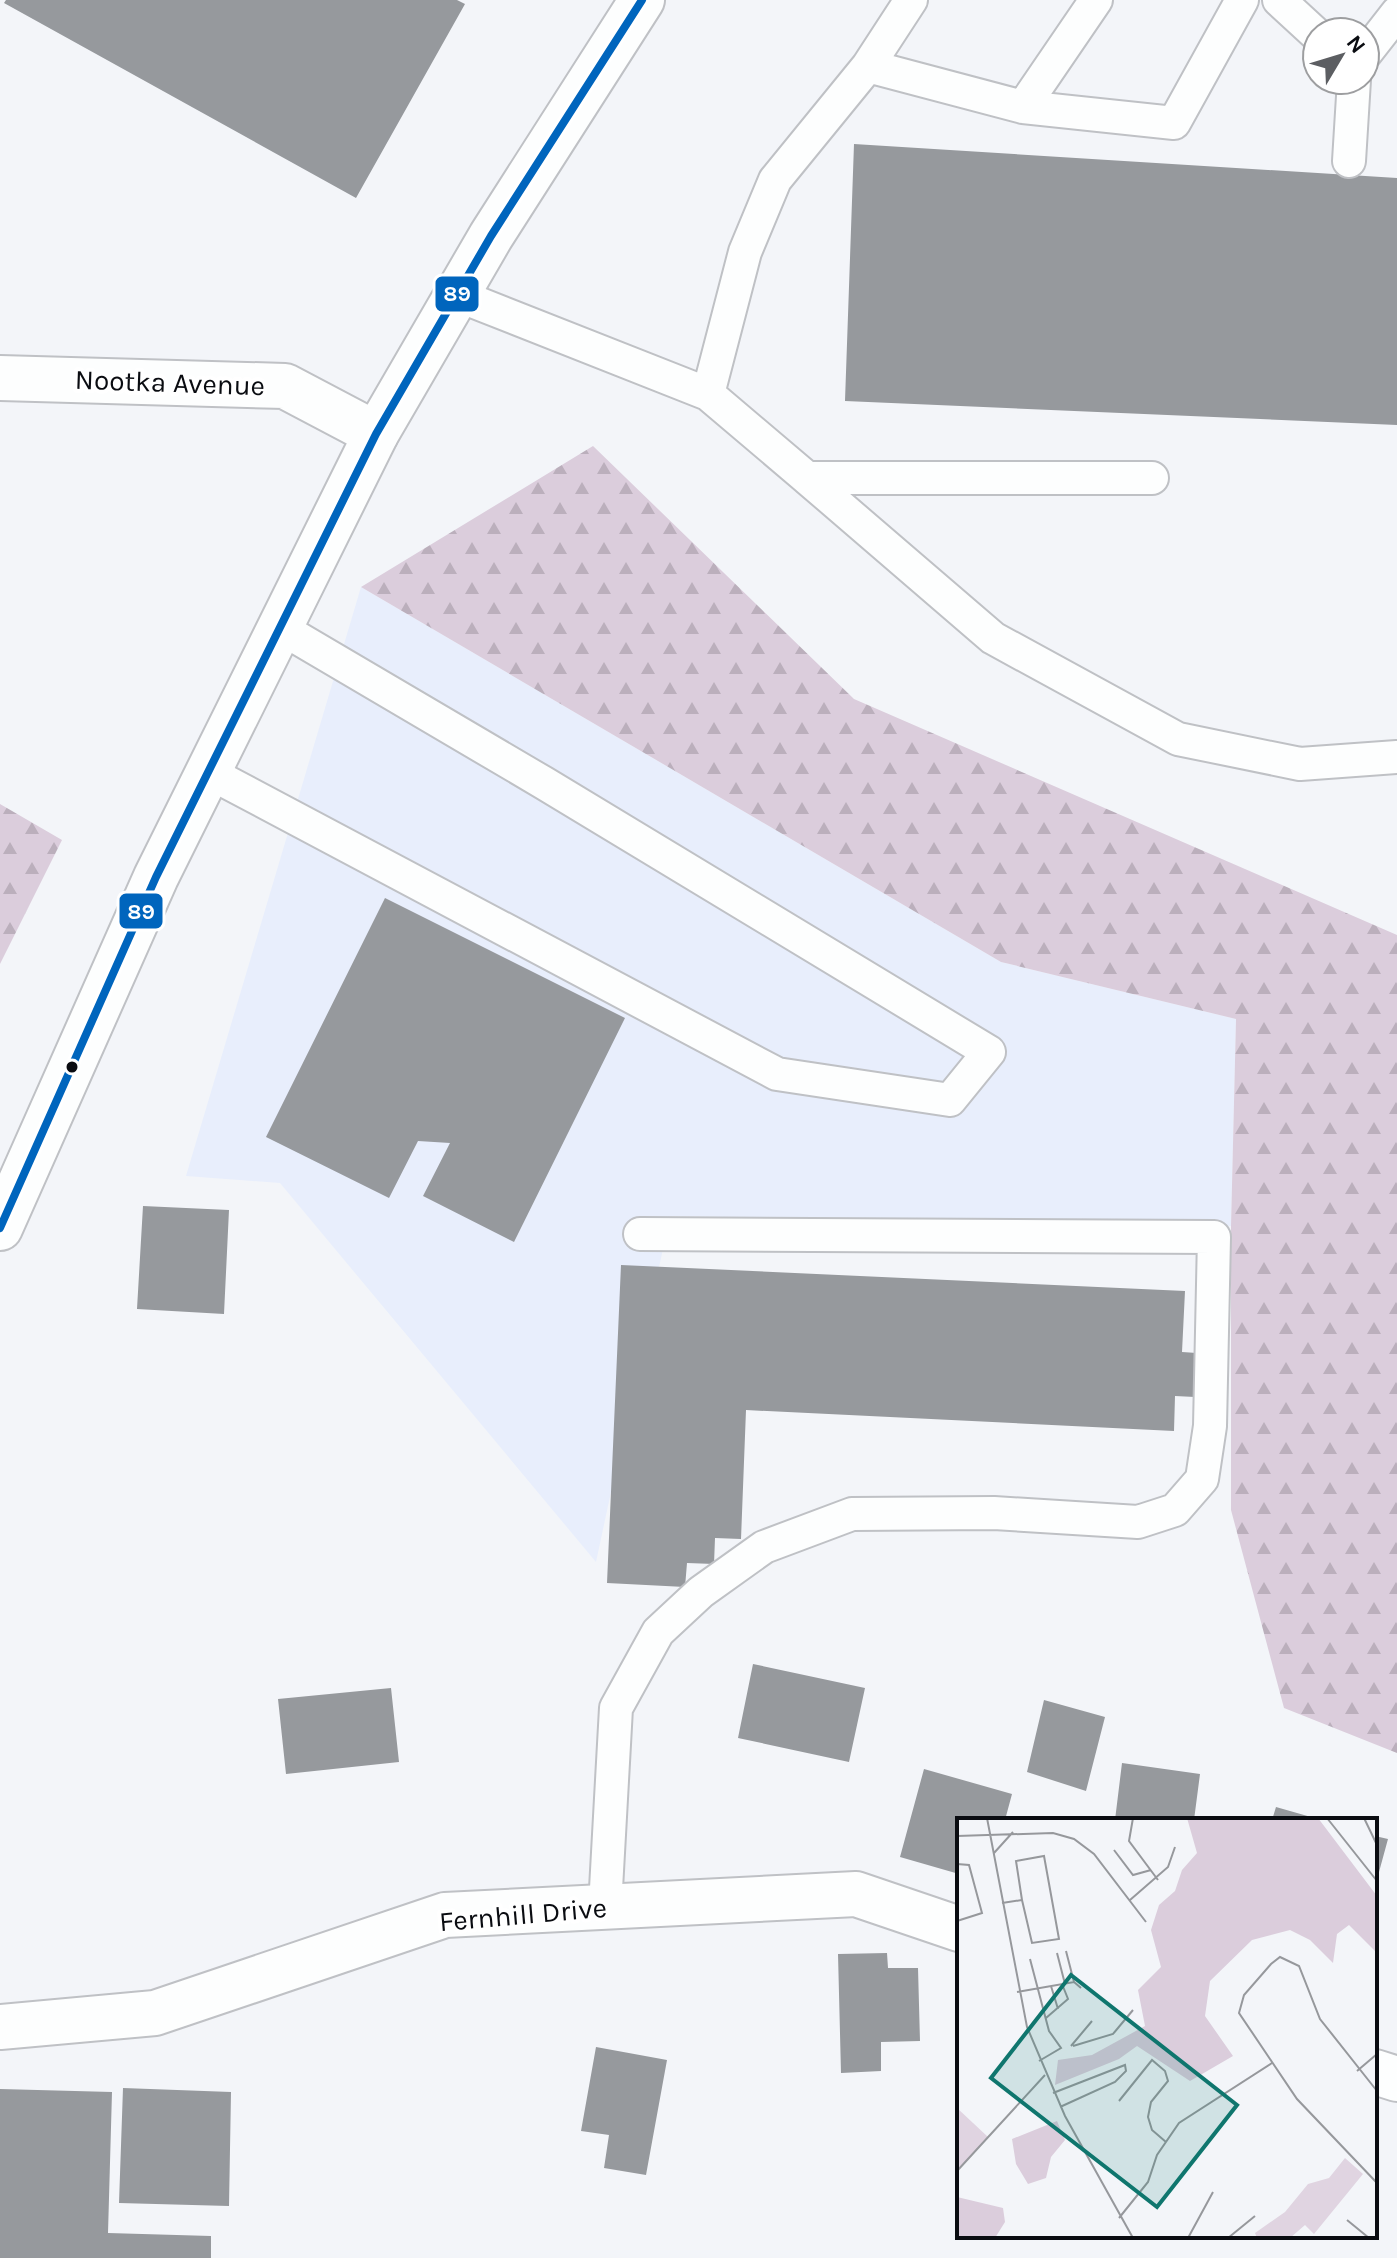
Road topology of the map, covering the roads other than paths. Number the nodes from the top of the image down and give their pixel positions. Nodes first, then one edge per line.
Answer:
1 (642, 0) edge
2 (911, 0) edge
3 (1096, 0) edge
4 (1242, 0) edge
5 (1284, 2) edge
6 (1397, 13) edge
7 (1301, 19) edge
8 (1381, 34) edge
9 (868, 66) junction
10 (1353, 96) edge
11 (1023, 107) junction
12 (1349, 161) dead end
13 (457, 295) junction
14 (0, 378) edge
15 (708, 394) junction
16 (376, 434) junction
17 (807, 478) junction
18 (1152, 478) dead end
19 (279, 627) junction
20 (1397, 757) edge
21 (208, 772) junction
22 (0, 1228) edge
23 (640, 1234) dead end
24 (605, 1907) junction
25 (957, 1928) edge
26 (0, 2027) edge
27 (1377, 2073) edge
28 (1397, 2079) edge

1 - 13 main road
2 - 9 lane
3 - 11 lane
4 - 11 lane
5 - 7 lane
6 - 8 lane
9 - 11 lane
9 - 15 lane
10 - 12 lane
13 - 15 lane
13 - 16 main road
14 - 16 main road, Nootka Avenue
15 - 17 lane
16 - 19 main road
17 - 18 lane
17 - 20 lane
19 - 21 main road
19 - 21 lane
21 - 22 main road
23 - 24 lane
24 - 25 main road, Fernhill Drive
24 - 26 main road, Fernhill Drive
27 - 28 main road

